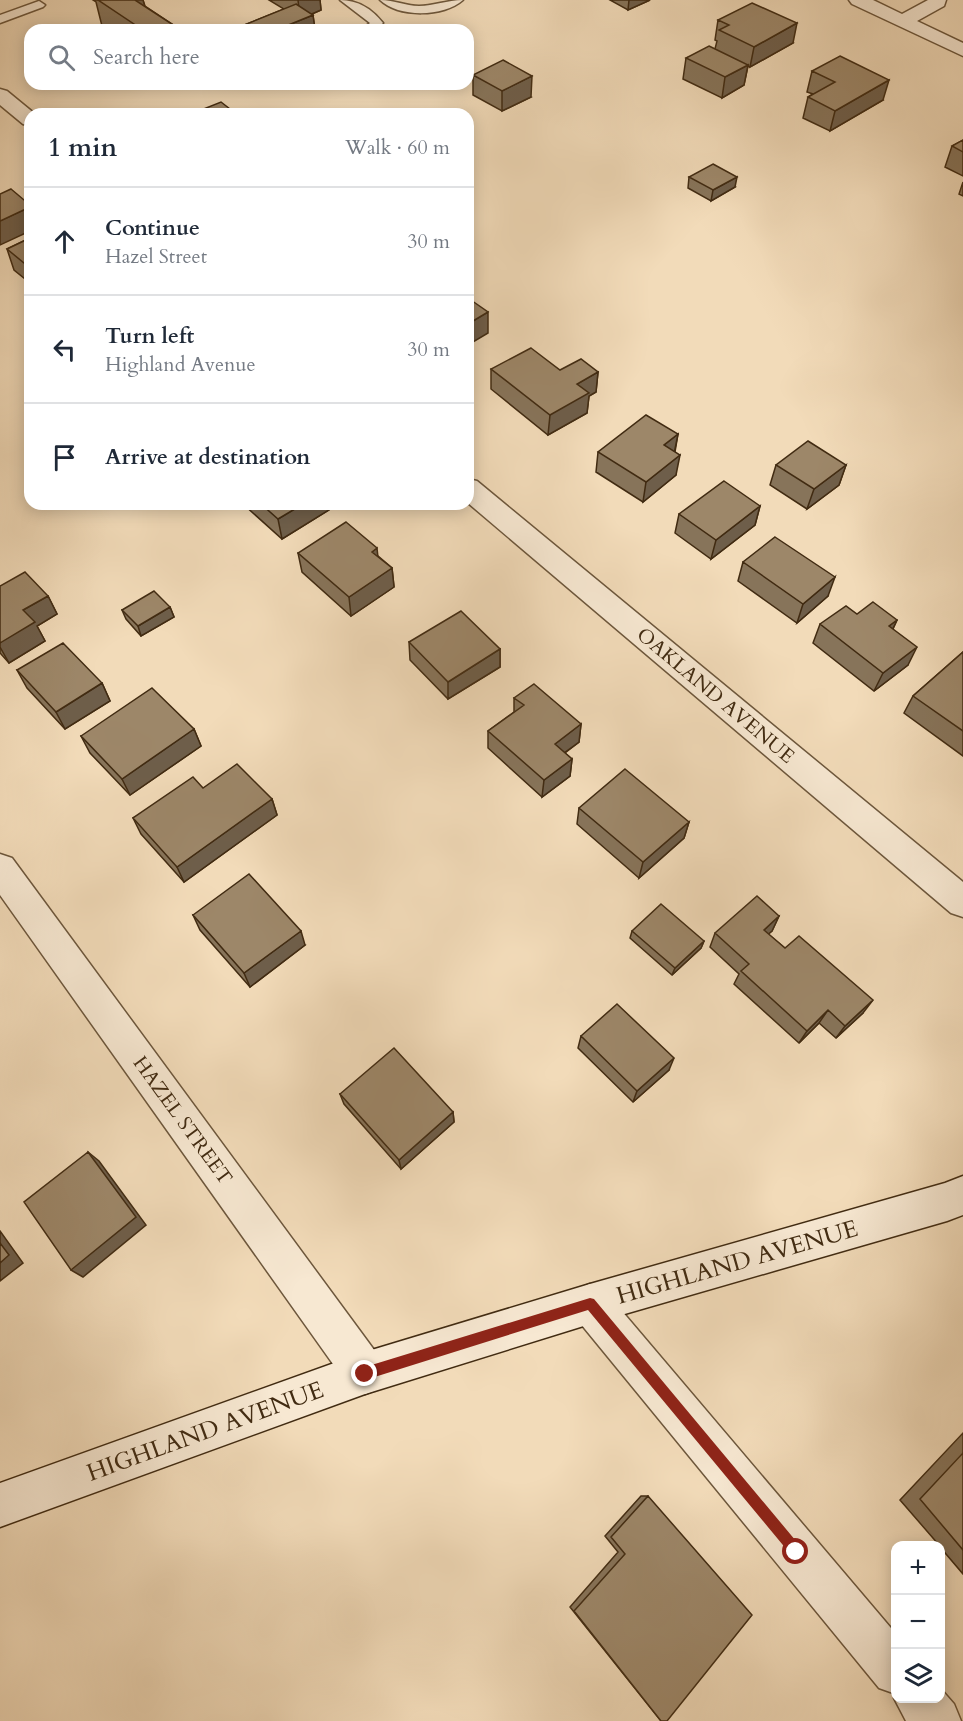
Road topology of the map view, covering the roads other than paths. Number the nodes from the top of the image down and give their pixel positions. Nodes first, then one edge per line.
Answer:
1 (346, 0) edge
2 (386, 0) edge
3 (457, 0) edge
4 (858, 0) edge
5 (942, 4) edge
6 (39, 6) dead end
7 (0, 19) edge
8 (902, 21) junction
9 (376, 24) edge
10 (963, 50) edge
11 (0, 95) edge
12 (24, 115) edge
13 (474, 493) edge
14 (0, 867) edge
15 (963, 903) edge
16 (963, 1195) edge
17 (590, 1304) junction
18 (365, 1374) junction
19 (0, 1505) edge
20 (891, 1665) edge
21 (922, 1703) edge
22 (937, 1721) edge

1 - 9 lane
2 - 3 lane
4 - 8 street
5 - 8 street
6 - 7 lane
8 - 10 street
11 - 12 street
13 - 15 street, OAKLAND AVENUE
14 - 18 street, HAZEL STREET
16 - 17 street, HIGHLAND AVENUE
17 - 18 street, HIGHLAND AVENUE
17 - 20 street
18 - 19 street, HIGHLAND AVENUE
21 - 22 street

